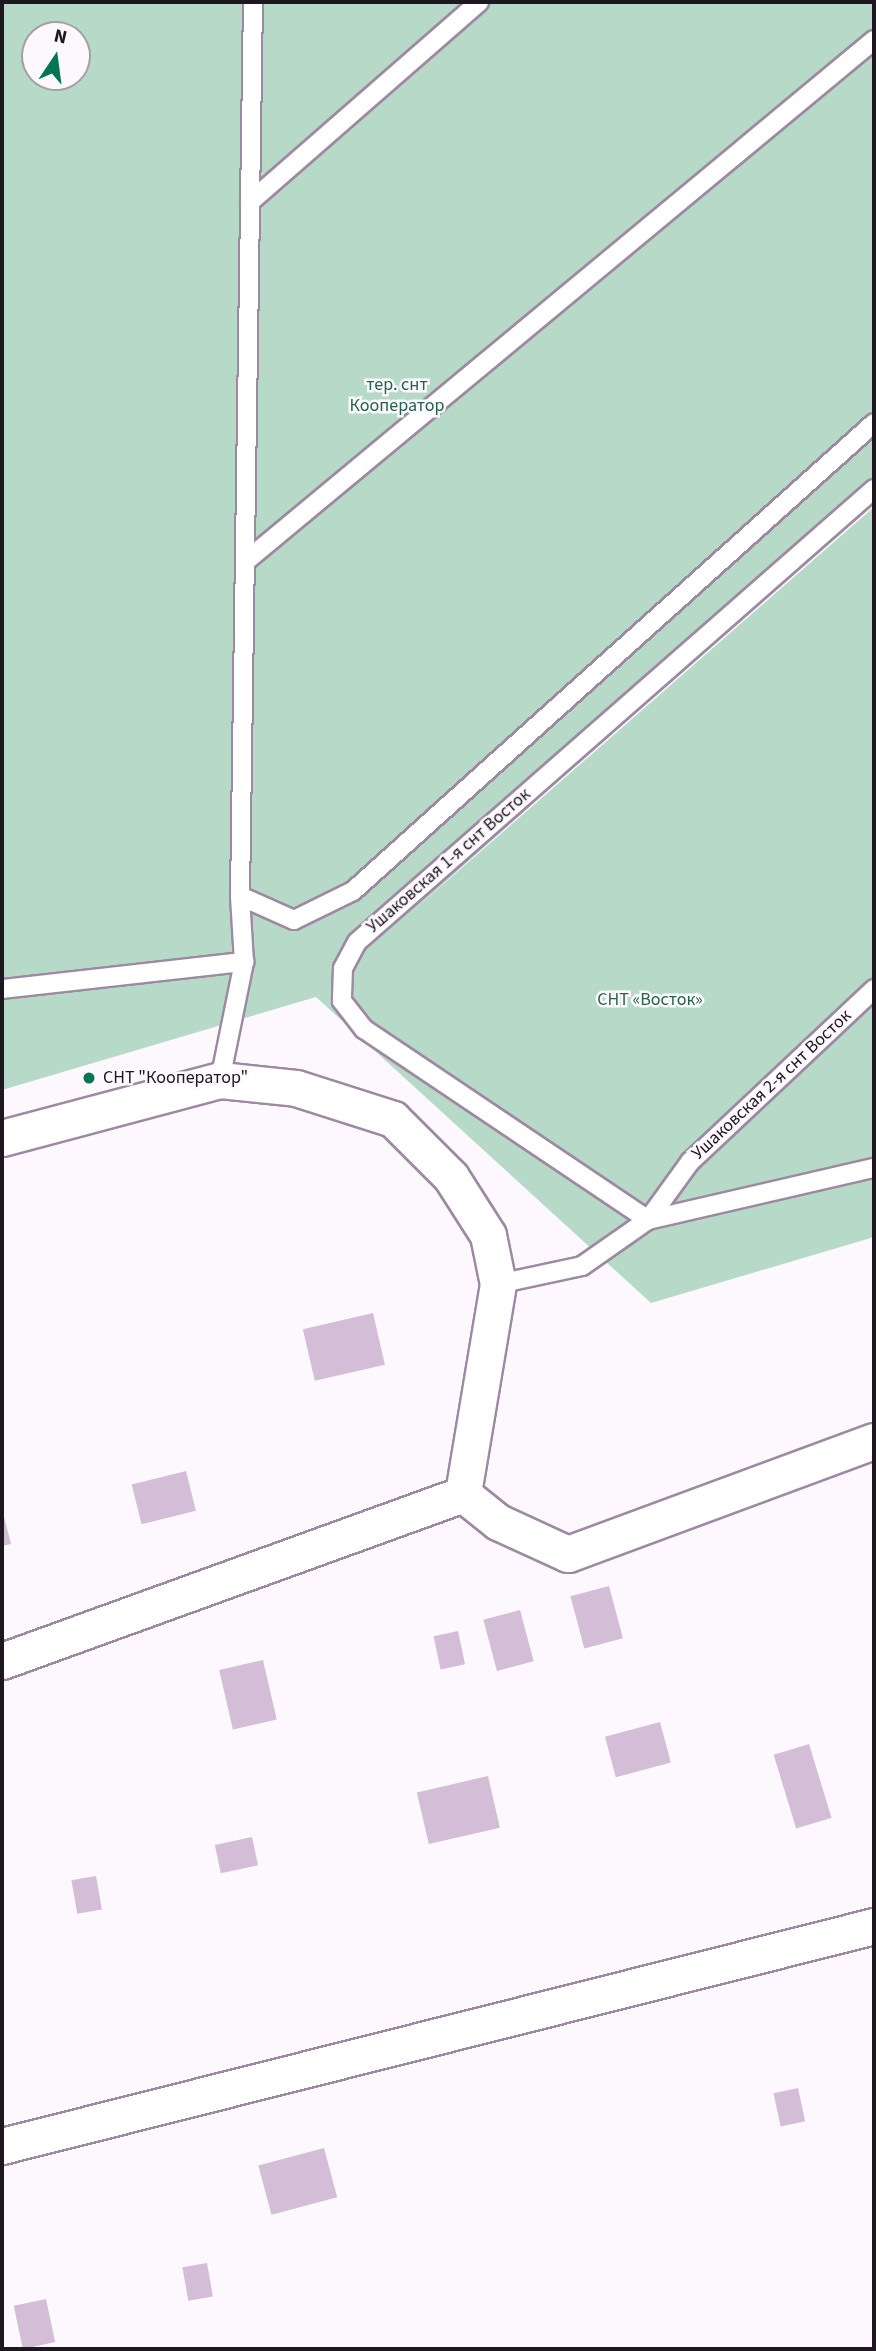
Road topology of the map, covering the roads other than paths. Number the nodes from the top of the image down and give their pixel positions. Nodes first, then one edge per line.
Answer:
1 (253, 2) edge
2 (480, 2) edge
3 (874, 40) edge
4 (250, 202) junction
5 (874, 424) edge
6 (874, 489) edge
7 (246, 561) junction
8 (240, 896) junction
9 (244, 961) junction
10 (2, 989) edge
11 (874, 989) edge
12 (220, 1080) junction
13 (2, 1138) edge
14 (874, 1168) edge
15 (648, 1220) junction
16 (498, 1284) junction
17 (874, 1441) edge
18 (463, 1494) junction
19 (2, 1661) edge
20 (874, 1926) edge
21 (2, 2146) edge

1 - 4 lane
2 - 4 lane
3 - 7 lane
4 - 7 lane
5 - 8 lane
6 - 15 lane, Ушаковская 1-я снт Восток
7 - 8 lane
8 - 9 lane
9 - 10 lane
9 - 12 lane
11 - 15 lane, Ушаковская 2-я снт Восток
12 - 13 street
12 - 16 street
14 - 15 lane
15 - 16 lane, Ушаковская 2-я снт Восток
16 - 18 street
17 - 18 street
18 - 19 street
20 - 21 street

